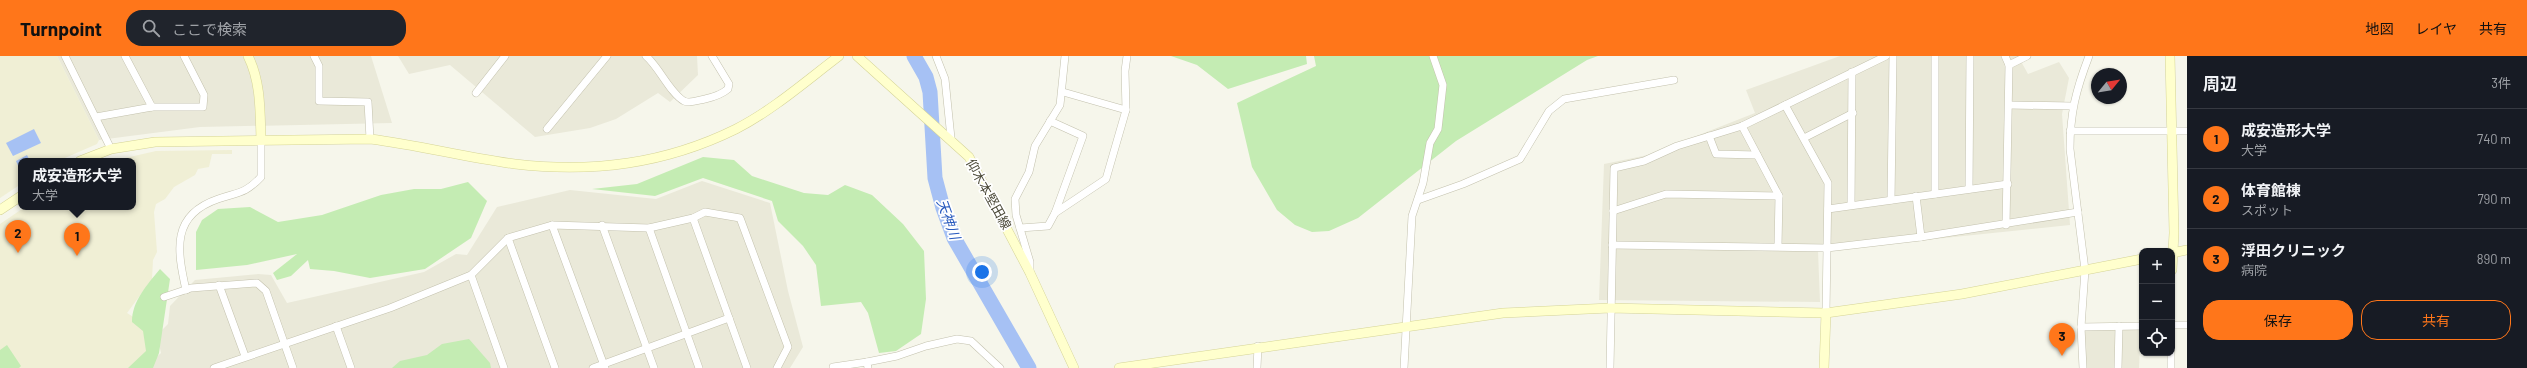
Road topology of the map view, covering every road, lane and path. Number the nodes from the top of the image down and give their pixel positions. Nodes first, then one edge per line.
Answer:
1 (65, 56) edge
2 (125, 56) edge
3 (184, 56) edge
4 (248, 56) edge
5 (314, 56) edge
6 (505, 56) edge
7 (606, 56) edge
8 (646, 56) edge
9 (712, 56) edge
10 (839, 56) edge
11 (857, 56) edge
12 (936, 56) edge
13 (1065, 56) edge
14 (1127, 56) edge
15 (1433, 56) edge
16 (1886, 56) edge
17 (1893, 56) edge
18 (1935, 56) edge
19 (1970, 56) edge
20 (2005, 56) edge
21 (2027, 56) edge
22 (2089, 56) edge
23 (2170, 56) edge
24 (2009, 65) junction
25 (1852, 72) junction
26 (1674, 80) dead end
27 (1063, 92) junction
28 (476, 93) dead end
29 (1785, 105) junction
30 (2009, 105) junction
31 (2072, 106) junction
32 (152, 107) junction
33 (1126, 110) junction
34 (1853, 113) junction
35 (96, 117) junction
36 (1050, 121) junction
37 (1742, 126) junction
38 (547, 129) dead end
39 (2070, 130) junction
40 (2187, 131) edge
41 (2172, 132) junction
42 (1709, 136) junction
43 (950, 138) junction
44 (1804, 138) junction
45 (370, 139) junction
46 (261, 140) junction
47 (111, 149) junction
48 (1757, 155) junction
49 (88, 158) edge
50 (2008, 184) junction
51 (1969, 189) junction
52 (1935, 194) junction
53 (1778, 196) junction
54 (1916, 196) junction
55 (18, 198) edge
56 (1418, 200) junction
57 (1892, 200) junction
58 (1851, 205) junction
59 (1828, 209) junction
60 (0, 210) edge
61 (1613, 211) junction
62 (2078, 212) junction
63 (1055, 213) junction
64 (693, 218) junction
65 (552, 225) junction
66 (602, 225) junction
67 (2006, 225) junction
68 (649, 228) junction
69 (1020, 228) junction
70 (1921, 237) junction
71 (508, 238) junction
72 (1612, 245) junction
73 (1778, 246) junction
74 (1828, 248) junction
75 (2172, 248) edge
76 (2187, 250) edge
77 (2175, 252) edge
78 (2139, 260) edge
79 (2085, 270) junction
80 (1030, 273) junction
81 (471, 275) junction
82 (219, 285) junction
83 (186, 290) junction
84 (164, 297) dead end
85 (1610, 308) junction
86 (1826, 313) junction
87 (729, 318) junction
88 (2175, 325) edge
89 (2187, 325) edge
90 (336, 326) junction
91 (1405, 326) junction
92 (2119, 326) junction
93 (2139, 326) edge
94 (2081, 327) junction
95 (687, 334) junction
96 (284, 343) junction
97 (1258, 346) junction
98 (647, 348) junction
99 (246, 356) junction
100 (2171, 356) edge
101 (227, 365) edge
102 (868, 365) edge
103 (604, 366) edge
104 (833, 366) dead end
105 (214, 368) edge
106 (293, 368) edge
107 (351, 368) edge
108 (504, 368) edge
109 (554, 368) edge
110 (592, 368) edge
111 (654, 368) edge
112 (699, 368) edge
113 (747, 368) edge
114 (777, 368) edge
115 (1000, 368) edge
116 (1074, 368) edge
117 (1119, 368) edge
118 (1258, 368) edge
119 (1404, 368) edge
120 (1610, 368) edge
121 (1824, 368) edge
122 (2083, 368) edge
123 (2118, 368) edge
124 (2171, 368) edge

1 - 35 street
2 - 32 street
3 - 32 street
4 - 46 street
5 - 45 street
6 - 28 street
7 - 38 street
8 - 9 street
10 - 45 street
11 - 43 street, 仰木本堅田線
12 - 43 street
13 - 27 street
14 - 33 street
15 - 56 street
16 - 25 street
17 - 57 street
18 - 52 street
19 - 51 street
20 - 24 street
21 - 24 street
22 - 31 street
23 - 41 street
24 - 30 street
25 - 29 street
25 - 34 street
26 - 56 street
27 - 33 street
27 - 36 street
29 - 37 street
29 - 44 street
30 - 31 street
30 - 50 street
31 - 39 street
32 - 35 street
33 - 63 street
34 - 44 street
34 - 58 street
35 - 47 street
36 - 63 street
36 - 69 street
37 - 42 street
37 - 48 street
39 - 41 street
39 - 62 street
40 - 41 street
41 - 75 street
42 - 48 street
42 - 61 street
43 - 80 street, 仰木本堅田線
44 - 59 street
45 - 46 street
46 - 47 street
46 - 83 street
47 - 49 street
48 - 53 street
50 - 51 street
50 - 67 street
51 - 52 street
52 - 54 street
53 - 61 street
53 - 73 street
54 - 57 street
54 - 70 street
55 - 60 street
56 - 91 street
57 - 58 street
58 - 59 street
59 - 74 street
61 - 72 street
62 - 67 street
62 - 79 street
63 - 69 street
64 - 68 street
64 - 87 street
64 - 114 street
65 - 66 street
65 - 71 street
65 - 103 street
66 - 68 street
66 - 98 street
67 - 70 street
68 - 95 street
69 - 80 street
70 - 74 street
71 - 81 street
71 - 109 street
72 - 73 street
72 - 85 street
73 - 74 street
74 - 86 street
76 - 77 street
78 - 79 street
79 - 86 street
79 - 94 street
80 - 116 street, 仰木本堅田線
81 - 90 street
81 - 108 street
82 - 83 street
82 - 96 street
82 - 99 street
83 - 84 street
85 - 86 street
85 - 91 street
85 - 120 street
86 - 121 street
87 - 95 street
87 - 113 street
88 - 89 street
90 - 96 street
90 - 107 street
91 - 97 street
91 - 119 street
92 - 93 street
92 - 94 street
92 - 123 street
94 - 122 street
95 - 98 street
95 - 112 street
96 - 99 street
96 - 106 street
97 - 117 street
97 - 118 street
98 - 103 street
98 - 111 street
99 - 101 street
100 - 124 street
101 - 105 street
102 - 104 street
102 - 115 street
103 - 110 street

